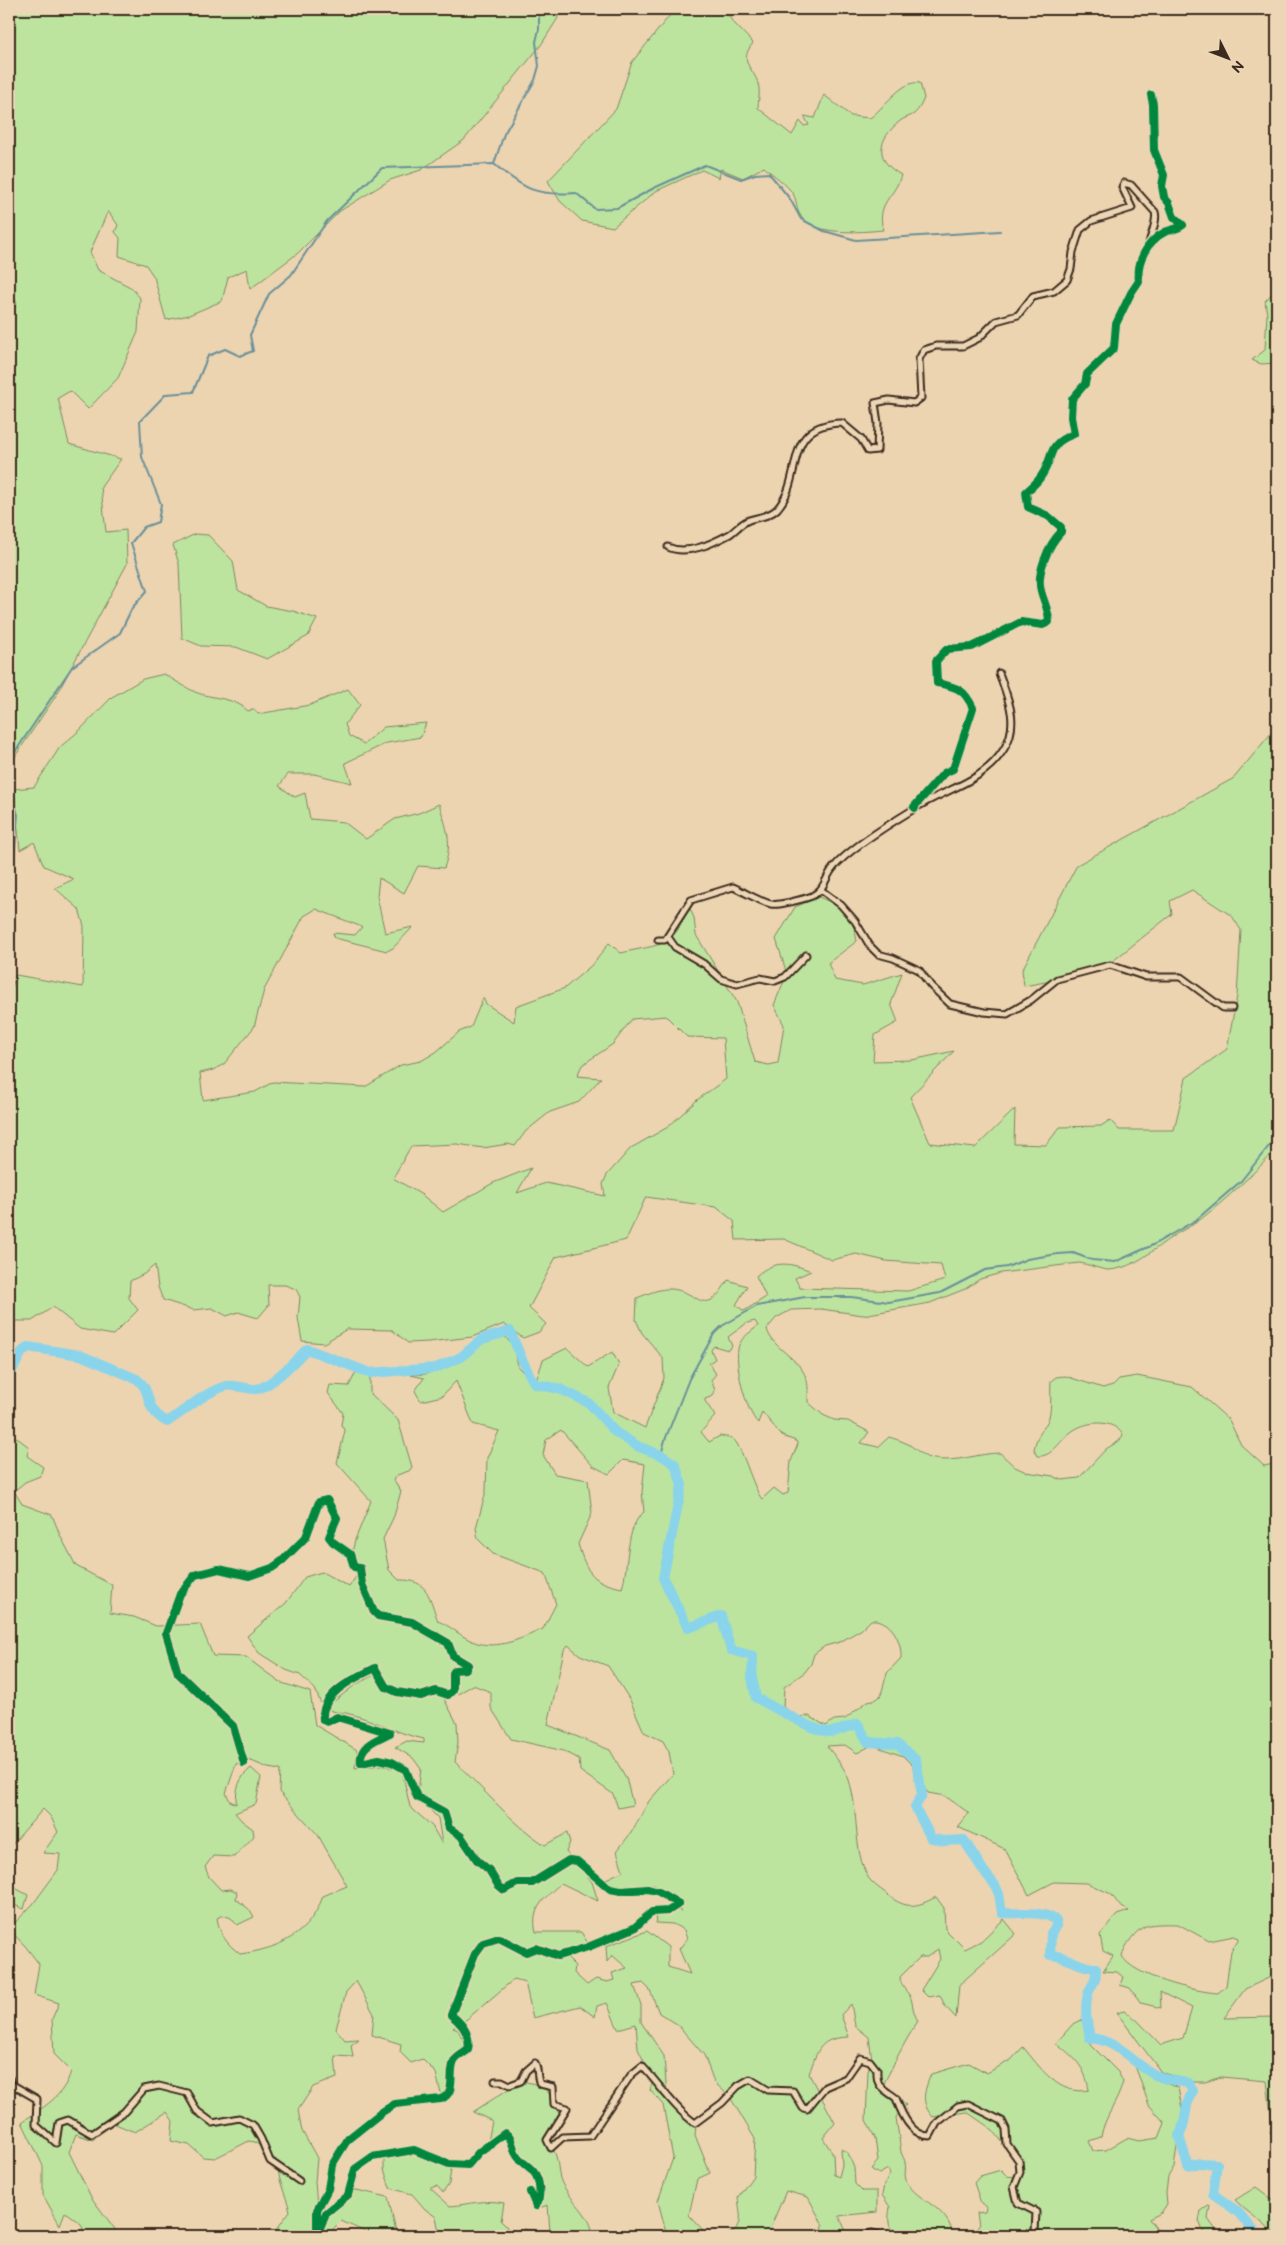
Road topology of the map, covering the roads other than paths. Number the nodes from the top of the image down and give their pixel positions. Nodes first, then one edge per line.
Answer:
1 (1151, 95) dead end
2 (1148, 247) junction
3 (668, 547) dead end
4 (1000, 673) dead end
5 (915, 808) junction
6 (821, 890) junction
7 (668, 937) junction
8 (658, 940) dead end
9 (806, 955) dead end
10 (1232, 1008) dead end
11 (244, 1763) dead end
12 (9, 2078) edge
13 (495, 2081) dead end
14 (299, 2181) dead end
15 (530, 2192) dead end
16 (868, 2236) edge
17 (879, 2236) edge
18 (1040, 2236) edge

1 - 2 street
2 - 3 street
2 - 5 street
4 - 5 street
5 - 6 street
6 - 7 street
6 - 10 street
7 - 8 street
7 - 9 street
11 - 15 street
12 - 14 street
13 - 18 street
16 - 17 main road

